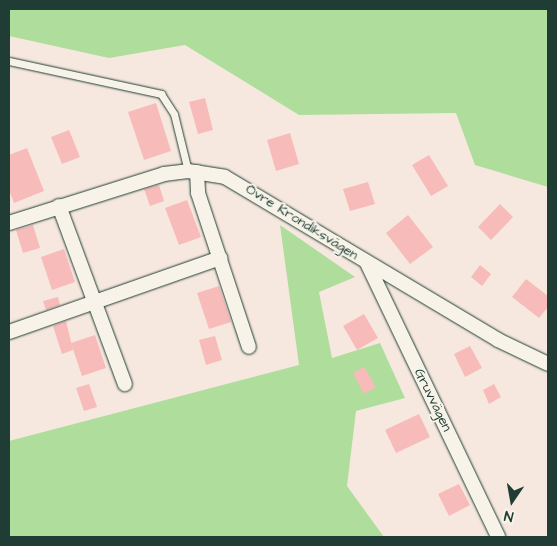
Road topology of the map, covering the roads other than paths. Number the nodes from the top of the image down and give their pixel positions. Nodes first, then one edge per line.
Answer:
1 (9, 61) edge
2 (192, 172) junction
3 (59, 206) junction
4 (9, 223) edge
5 (220, 258) junction
6 (367, 263) junction
7 (95, 303) junction
8 (9, 332) edge
9 (249, 346) dead end
10 (548, 364) edge
11 (125, 384) dead end
12 (498, 537) edge

1 - 2 lane
2 - 3 street, Övre Krondiksvägen
2 - 5 street
2 - 6 street, Övre Krondiksvägen
3 - 4 street, Övre Krondiksvägen
3 - 7 street
5 - 7 street
5 - 9 street
6 - 10 street, Övre Krondiksvägen
6 - 12 street, Gruvvägen
7 - 8 street
7 - 11 street

